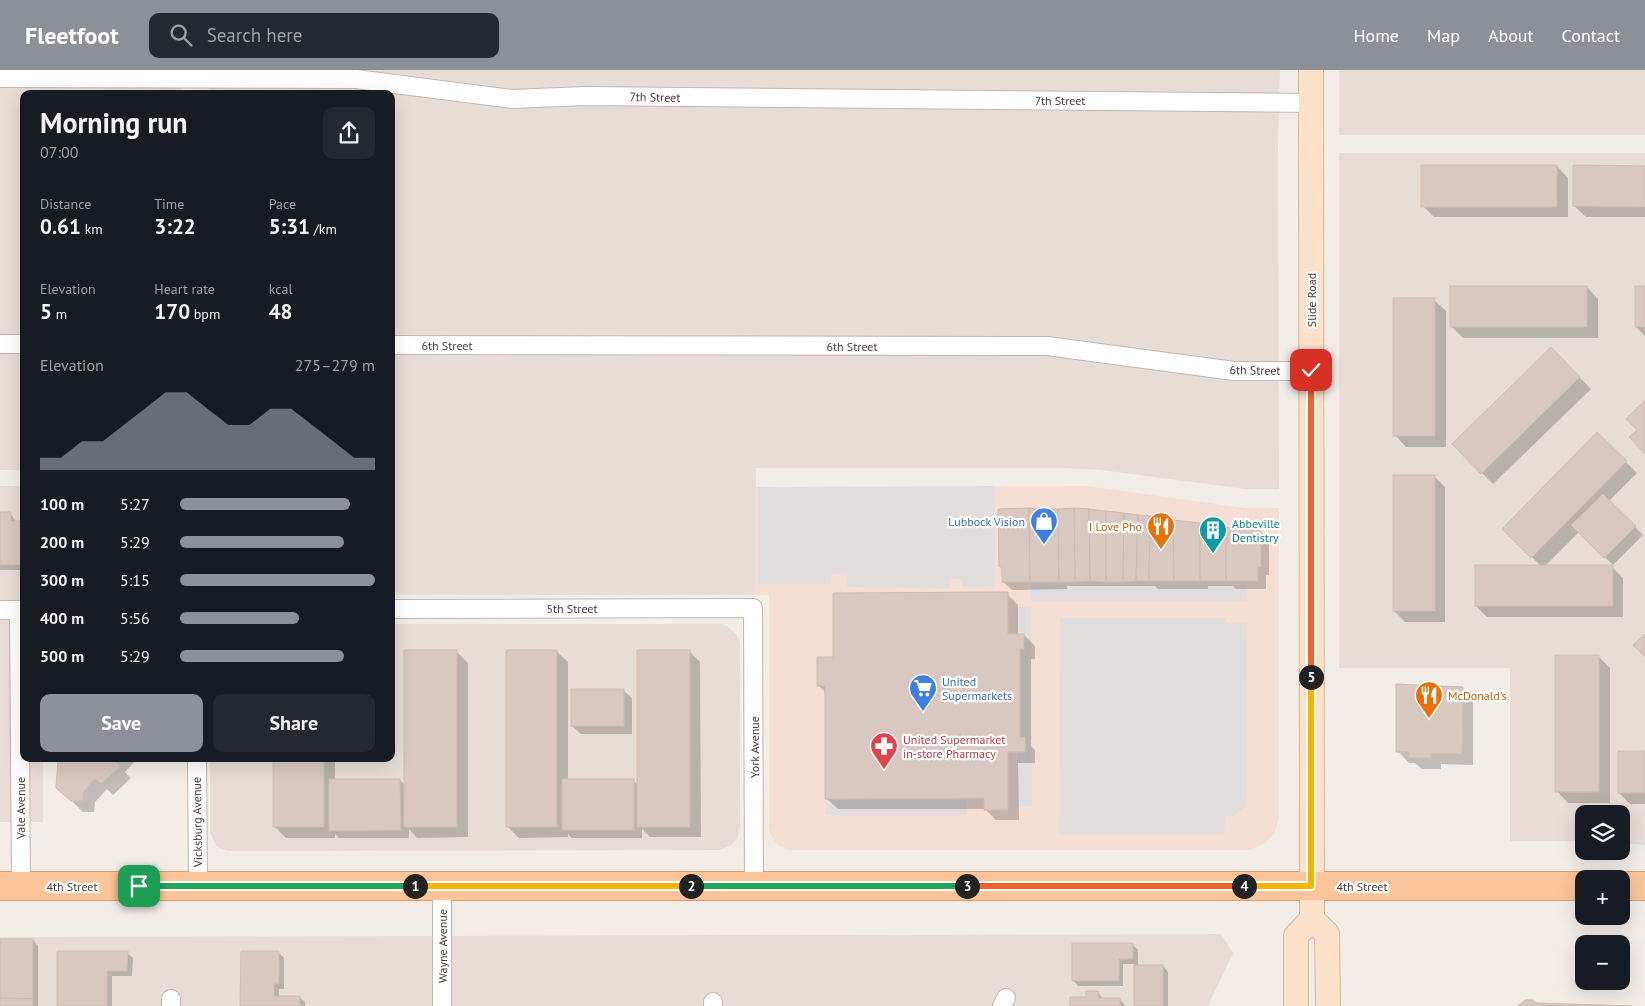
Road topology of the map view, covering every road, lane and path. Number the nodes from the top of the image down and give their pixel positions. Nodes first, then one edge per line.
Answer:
1 (1311, 70) edge
2 (0, 78) edge
3 (195, 80) edge
4 (1311, 103) junction
5 (0, 344) edge
6 (20, 344) edge
7 (395, 345) edge
8 (1311, 370) junction
9 (753, 608) joint
10 (395, 609) edge
11 (0, 610) edge
12 (197, 762) edge
13 (10, 886) edge
14 (198, 886) junction
15 (442, 886) junction
16 (754, 886) junction
17 (1311, 886) junction
18 (1575, 886) edge
19 (1630, 886) edge
20 (1645, 886) edge
21 (1312, 919) junction
22 (442, 1006) edge
23 (1296, 1006) edge
24 (1328, 1006) edge

1 - 4 main road, Slide Road
2 - 3 street, 7th Street
3 - 4 street, 7th Street
4 - 8 main road, Slide Road
5 - 6 street
7 - 8 street, 6th Street
8 - 17 main road, Slide Road
9 - 10 street, 5th Street
9 - 16 street, York Avenue
11 - 13 street, Vale Avenue
12 - 14 street, Vicksburg Avenue
13 - 14 main road, 4th Street
14 - 15 main road, 4th Street
15 - 16 main road, 4th Street
15 - 22 street, Wayne Avenue
16 - 17 main road, 4th Street
17 - 18 main road, 4th Street
17 - 21 main road, Slide Road
19 - 20 main road
21 - 23 main road
21 - 24 main road

